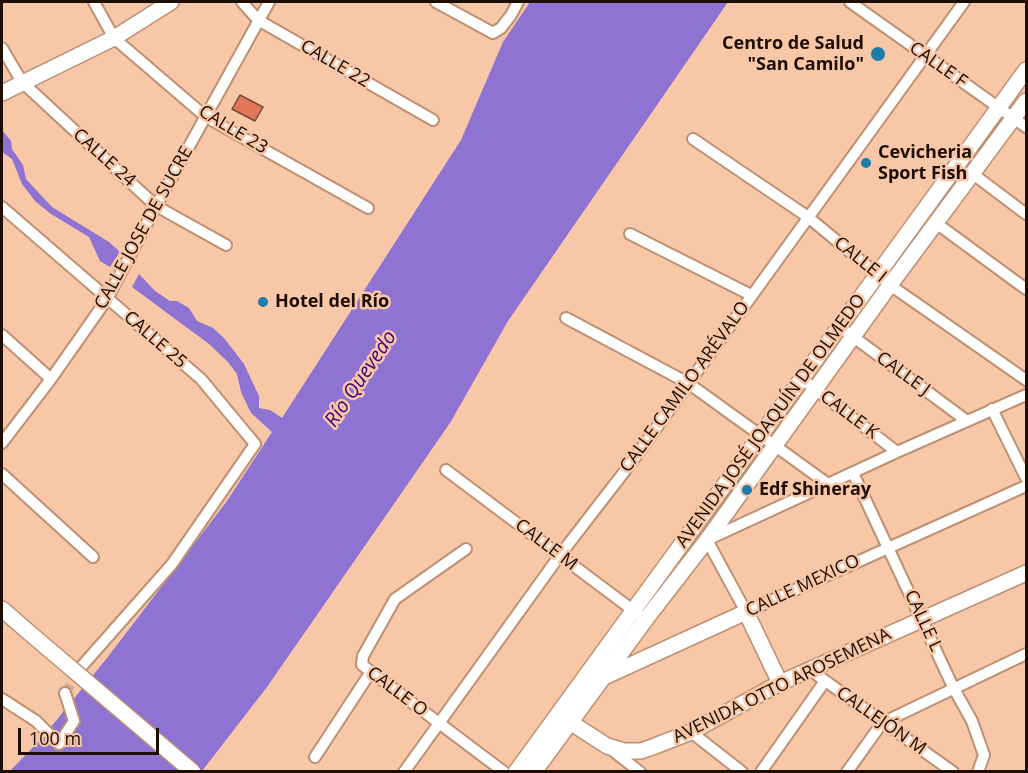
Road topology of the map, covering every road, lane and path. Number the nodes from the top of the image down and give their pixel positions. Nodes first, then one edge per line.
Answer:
1 (94, 2) edge
2 (171, 2) edge
3 (242, 2) edge
4 (268, 2) edge
5 (436, 2) edge
6 (518, 2) edge
7 (850, 2) edge
8 (964, 2) edge
9 (258, 21) junction
10 (114, 38) junction
11 (2, 48) edge
12 (925, 56) junction
13 (1026, 70) edge
14 (22, 82) junction
15 (2, 93) edge
16 (1026, 101) edge
17 (999, 108) junction
18 (207, 117) junction
19 (433, 120) dead end
20 (1020, 123) edge
21 (693, 139) dead end
22 (973, 174) junction
23 (156, 206) junction
24 (2, 207) edge
25 (368, 208) dead end
26 (1026, 214) edge
27 (808, 217) junction
28 (936, 223) junction
29 (630, 234) dead end
30 (226, 245) dead end
31 (878, 274) junction
32 (890, 285) junction
33 (1026, 289) edge
34 (751, 295) junction
35 (107, 299) junction
36 (566, 318) dead end
37 (840, 327) junction
38 (2, 335) edge
39 (854, 337) junction
40 (51, 379) junction
41 (802, 379) junction
42 (1026, 380) edge
43 (688, 383) junction
44 (815, 389) junction
45 (1026, 395) edge
46 (992, 409) junction
47 (967, 421) junction
48 (760, 436) junction
49 (2, 443) edge
50 (774, 446) junction
51 (897, 452) junction
52 (446, 470) dead end
53 (853, 473) junction
54 (2, 474) edge
55 (1026, 478) edge
56 (828, 484) junction
57 (1026, 486) edge
58 (707, 540) junction
59 (889, 547) junction
60 (466, 549) dead end
61 (560, 555) junction
62 (93, 557) dead end
63 (1026, 573) edge
64 (2, 609) edge
65 (746, 612) junction
66 (640, 615) junction
67 (922, 620) junction
68 (1026, 654) edge
69 (82, 666) tunnel mouth
70 (810, 670) junction
71 (370, 673) junction
72 (601, 679) junction
73 (825, 681) junction
74 (780, 683) junction
75 (579, 686) junction
76 (953, 687) junction
77 (65, 693) dead end
78 (2, 699) edge
79 (570, 722) junction
80 (882, 723) junction
81 (438, 724) junction
82 (691, 732) junction
83 (607, 746) junction
84 (315, 757) dead end
85 (939, 767) edge
86 (193, 771) edge
87 (404, 771) edge
88 (504, 771) edge
89 (516, 771) edge
90 (534, 771) edge
91 (640, 771) edge
92 (742, 771) edge
93 (761, 771) edge
94 (847, 771) edge
95 (953, 771) edge
96 (978, 771) edge

1 - 10 street, CALLE 23
2 - 10 main road
3 - 9 street, CALLE 22
4 - 9 street, CALLE JOSE DE SUCRE
5 - 6 street
7 - 12 street, CALLE F
8 - 12 street, CALLE CAMILO ARÉVALO
9 - 18 street, CALLE JOSE DE SUCRE
9 - 19 street, CALLE 22
10 - 14 main road
10 - 18 street, CALLE 23
11 - 14 street, CALLE 24
12 - 17 street, CALLE F
12 - 27 street, CALLE CAMILO ARÉVALO
13 - 17 main road, AVENIDA JOSÉ JOAQUÍN DE OLMEDO
14 - 15 main road
14 - 23 street, CALLE 24
16 - 20 main road, AVENIDA JOSÉ JOAQUÍN DE OLMEDO
17 - 20 street, CALLE F
17 - 31 main road, AVENIDA JOSÉ JOAQUÍN DE OLMEDO
18 - 23 street, CALLE JOSE DE SUCRE
18 - 25 street, CALLE 23
20 - 22 main road, AVENIDA JOSÉ JOAQUÍN DE OLMEDO
21 - 27 street, CALLE I
22 - 26 street
22 - 28 main road, AVENIDA JOSÉ JOAQUÍN DE OLMEDO
23 - 30 street, CALLE 24
23 - 35 street, CALLE JOSE DE SUCRE
24 - 35 street, CALLE 25
27 - 31 street, CALLE I
27 - 34 street, CALLE CAMILO ARÉVALO
28 - 32 main road, AVENIDA JOSÉ JOAQUÍN DE OLMEDO
28 - 33 street
29 - 34 street
31 - 32 street, CALLE I
31 - 37 main road, AVENIDA JOSÉ JOAQUÍN DE OLMEDO
32 - 39 main road, AVENIDA JOSÉ JOAQUÍN DE OLMEDO
32 - 42 street, CALLE I
34 - 43 street, CALLE CAMILO ARÉVALO
35 - 40 street, CALLE JOSE DE SUCRE
35 - 69 street, CALLE 25
36 - 43 street
37 - 39 street, CALLE J
37 - 41 main road, AVENIDA JOSÉ JOAQUÍN DE OLMEDO
38 - 40 street
39 - 44 main road, AVENIDA JOSÉ JOAQUÍN DE OLMEDO
39 - 47 street, CALLE J
40 - 49 street, CALLE JOSE DE SUCRE
41 - 44 street, CALLE K
41 - 48 main road, AVENIDA JOSÉ JOAQUÍN DE OLMEDO
43 - 48 street
43 - 61 street, CALLE CAMILO ARÉVALO
44 - 50 main road, AVENIDA JOSÉ JOAQUÍN DE OLMEDO
44 - 51 street, CALLE K
45 - 46 street
46 - 47 street
46 - 55 street
47 - 51 street
48 - 50 street
48 - 66 main road, AVENIDA JOSÉ JOAQUÍN DE OLMEDO
50 - 56 street
50 - 58 main road, AVENIDA JOSÉ JOAQUÍN DE OLMEDO
51 - 53 street
52 - 61 street, CALLE M
53 - 56 street
53 - 59 street, CALLE L
54 - 62 street
56 - 58 street
57 - 59 street, CALLE MEXICO
58 - 65 street
58 - 66 main road, AVENIDA JOSÉ JOAQUÍN DE OLMEDO
59 - 65 street, CALLE MEXICO
59 - 67 street, CALLE L
60 - 71 street, CALLE O
61 - 66 street, CALLE M
61 - 81 street, CALLE CAMILO ARÉVALO
63 - 67 main road, AVENIDA OTTO AROSEMENA
64 - 86 main road, bridge
65 - 72 main road, CALLE MEXICO
65 - 74 main road
66 - 72 main road, AVENIDA JOSÉ JOAQUÍN DE OLMEDO
66 - 75 main road, AVENIDA JOSÉ JOAQUÍN DE OLMEDO
67 - 70 main road, AVENIDA OTTO AROSEMENA
67 - 76 street, CALLE L
68 - 76 street
70 - 73 street, CALLEJÓN M
70 - 74 main road, AVENIDA OTTO AROSEMENA
71 - 81 street, CALLE O
71 - 84 street
72 - 75 main road, CALLE MEXICO
72 - 79 main road, AVENIDA JOSÉ JOAQUÍN DE OLMEDO
73 - 80 street, CALLEJÓN M
73 - 93 street
74 - 82 main road, AVENIDA OTTO AROSEMENA
75 - 89 main road, AVENIDA JOSÉ JOAQUÍN DE OLMEDO
76 - 80 street
76 - 96 street, CALLE L
77 - 78 street
79 - 83 main road, AVENIDA OTTO AROSEMENA
79 - 90 main road, AVENIDA JOSÉ JOAQUÍN DE OLMEDO
80 - 85 street, CALLEJÓN M
80 - 94 street
81 - 87 street, CALLE CAMILO ARÉVALO
81 - 88 street, CALLE O
82 - 83 main road, AVENIDA OTTO AROSEMENA
82 - 92 street
83 - 91 street
85 - 95 street, CALLEJÓN M

